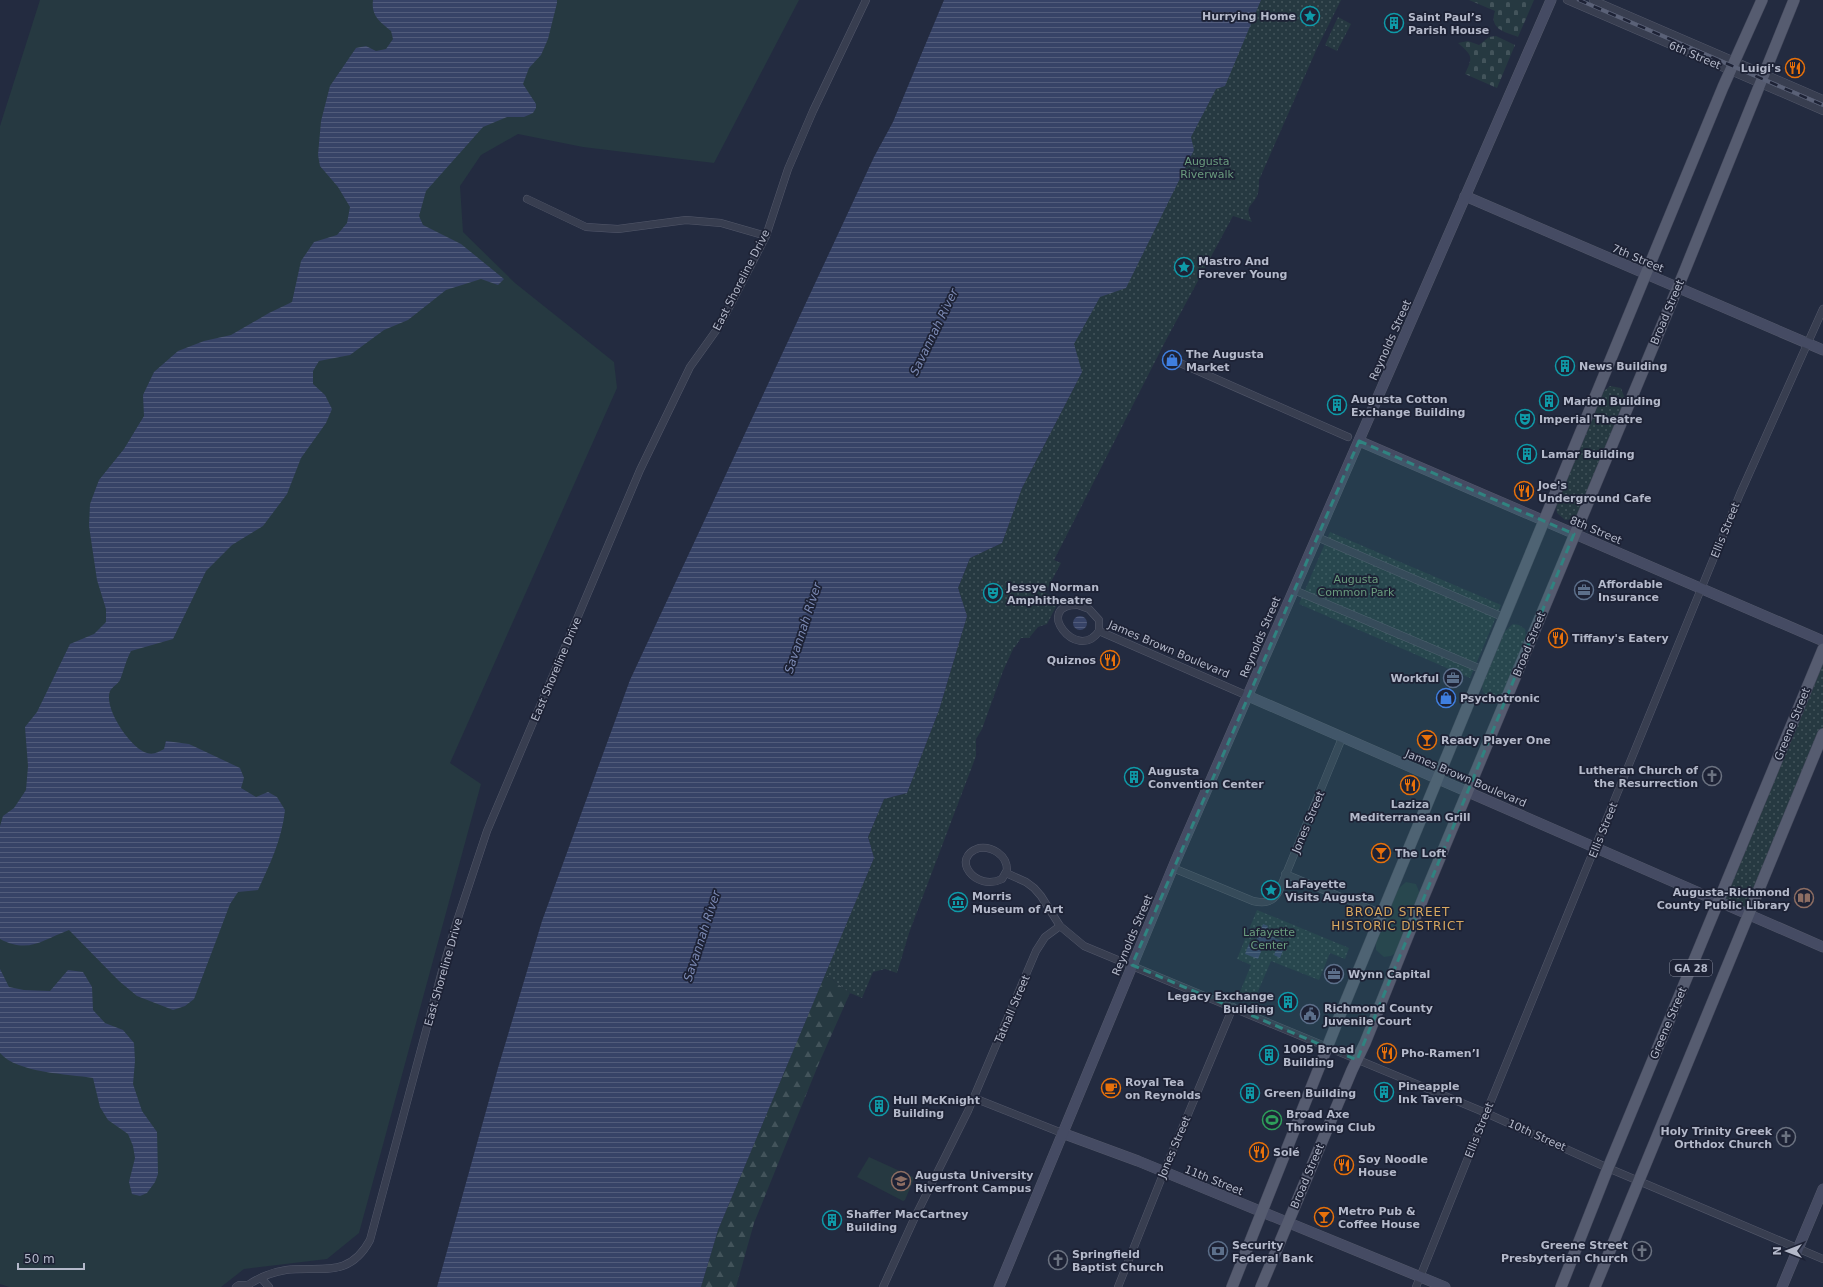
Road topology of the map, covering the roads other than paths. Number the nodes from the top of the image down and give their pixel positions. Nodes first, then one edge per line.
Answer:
1 (866, 0) edge
2 (1551, 0) edge
3 (1567, 0) edge
4 (1593, 0) edge
5 (1762, 0) edge
6 (1794, 0) edge
7 (1733, 66) junction
8 (1762, 79) junction
9 (1823, 99) edge
10 (1823, 111) edge
11 (1465, 196) junction
12 (527, 199) dead end
13 (766, 236) junction
14 (1647, 275) junction
15 (1677, 288) junction
16 (1823, 309) edge
17 (1809, 344) junction
18 (1823, 350) edge
19 (1180, 363) dead end
20 (1348, 436) dead end
21 (1359, 441) junction
22 (1544, 521) junction
23 (1574, 534) junction
24 (1317, 537) junction
25 (1701, 588) junction
26 (1294, 590) junction
27 (1505, 618) junction
28 (1099, 631) junction
29 (1823, 641) edge
30 (1823, 649) edge
31 (1483, 670) junction
32 (1248, 696) junction
33 (1823, 734) edge
34 (1342, 738) junction
35 (1438, 779) junction
36 (1468, 792) junction
37 (1596, 847) junction
38 (1173, 868) junction
39 (1006, 873) junction
40 (1285, 874) junction
41 (1719, 901) junction
42 (1748, 913) junction
43 (1382, 914) junction
44 (1060, 926) junction
45 (1823, 947) edge
46 (1132, 965) junction
47 (1233, 1007) junction
48 (1328, 1047) junction
49 (1357, 1060) junction
50 (974, 1098) junction
51 (1486, 1113) junction
52 (1062, 1133) junction
53 (1608, 1168) junction
54 (1163, 1172) junction
55 (1639, 1180) junction
56 (1823, 1189) edge
57 (1262, 1212) junction
58 (1288, 1222) junction
59 (1798, 1248) junction
60 (1823, 1259) edge
61 (1420, 1277) junction
62 (261, 1278) junction
63 (248, 1286) edge
64 (236, 1287) edge
65 (269, 1287) edge
66 (883, 1287) edge
67 (999, 1287) edge
68 (1118, 1287) edge
69 (1232, 1287) edge
70 (1261, 1287) edge
71 (1416, 1287) edge
72 (1445, 1287) edge
73 (1561, 1287) edge
74 (1595, 1287) edge
75 (1782, 1287) edge

1 - 13 street, East Shoreline Drive
2 - 11 main road, Reynolds Street
3 - 7 street, 6th Street
4 - 7 street, 6th Street
5 - 7 main road
6 - 8 main road, Broad Street
7 - 8 street, 6th Street
7 - 8 street, 6th Street
7 - 14 main road
8 - 9 street, 6th Street
8 - 10 street, 6th Street
8 - 15 main road, Broad Street
11 - 14 main road, 7th Street
11 - 21 main road, Reynolds Street
12 - 13 street
13 - 62 street, East Shoreline Drive
14 - 15 main road, 7th Street
14 - 22 main road
15 - 17 main road, 7th Street
15 - 23 main road, Broad Street
16 - 17 street, Ellis Street
17 - 18 main road, 7th Street
17 - 25 street, Ellis Street
19 - 20 street
21 - 22 main road, 8th Street
21 - 24 main road, Reynolds Street
22 - 23 main road, 8th Street
22 - 27 main road
23 - 25 main road, 8th Street
23 - 36 main road, Broad Street
24 - 26 main road, Reynolds Street
24 - 27 street
25 - 29 main road, 8th Street
25 - 37 street, Ellis Street
26 - 31 street
26 - 32 main road, Reynolds Street
27 - 31 main road
28 - 28 street, James Brown Boulevard
28 - 32 street, James Brown Boulevard
30 - 41 main road, Greene Street / GA 28
31 - 35 main road
32 - 34 main road, James Brown Boulevard
32 - 38 main road, Reynolds Street
33 - 42 main road, GA 28
34 - 35 main road, James Brown Boulevard
34 - 40 street, Jones Street
35 - 36 main road, James Brown Boulevard
35 - 43 main road
36 - 37 main road, James Brown Boulevard
36 - 49 main road, Broad Street
37 - 41 main road, James Brown Boulevard
37 - 51 street, Ellis Street
38 - 40 street, Jones Street
38 - 46 main road, Reynolds Street
39 - 39 street
39 - 44 street, 10th Street
40 - 43 street
41 - 42 main road, James Brown Boulevard
41 - 53 main road, Greene Street / GA 28
42 - 45 main road, James Brown Boulevard
42 - 55 main road, GA 28
43 - 48 main road
44 - 46 street, 10th Street
44 - 50 street, Tatnall Street
46 - 47 street, 10th Street
46 - 52 main road, Reynolds Street
47 - 48 street, 10th Street
47 - 54 street, Jones Street
48 - 49 street, 10th Street
48 - 57 main road
49 - 51 street, 10th Street
49 - 58 main road, Broad Street
50 - 52 street, 11th Street
50 - 66 street, Tatnall Street
51 - 53 street, 10th Street
51 - 61 street, Ellis Street
52 - 54 main road, 11th Street
52 - 67 main road, Reynolds Street
53 - 55 street, 10th Street
53 - 73 main road, Greene Street / GA 28
54 - 57 main road, 11th Street
54 - 68 street, Jones Street
55 - 59 street, 10th Street
55 - 74 main road, GA 28
56 - 59 main road
57 - 58 main road, 11th Street
57 - 69 main road
58 - 61 main road, 11th Street
58 - 70 main road, Broad Street
59 - 60 street, 10th Street
59 - 75 main road
61 - 71 street, Ellis Street
61 - 72 main road, 11th Street
62 - 63 street, East Shoreline Drive
62 - 65 street
63 - 64 street, East Shoreline Drive

